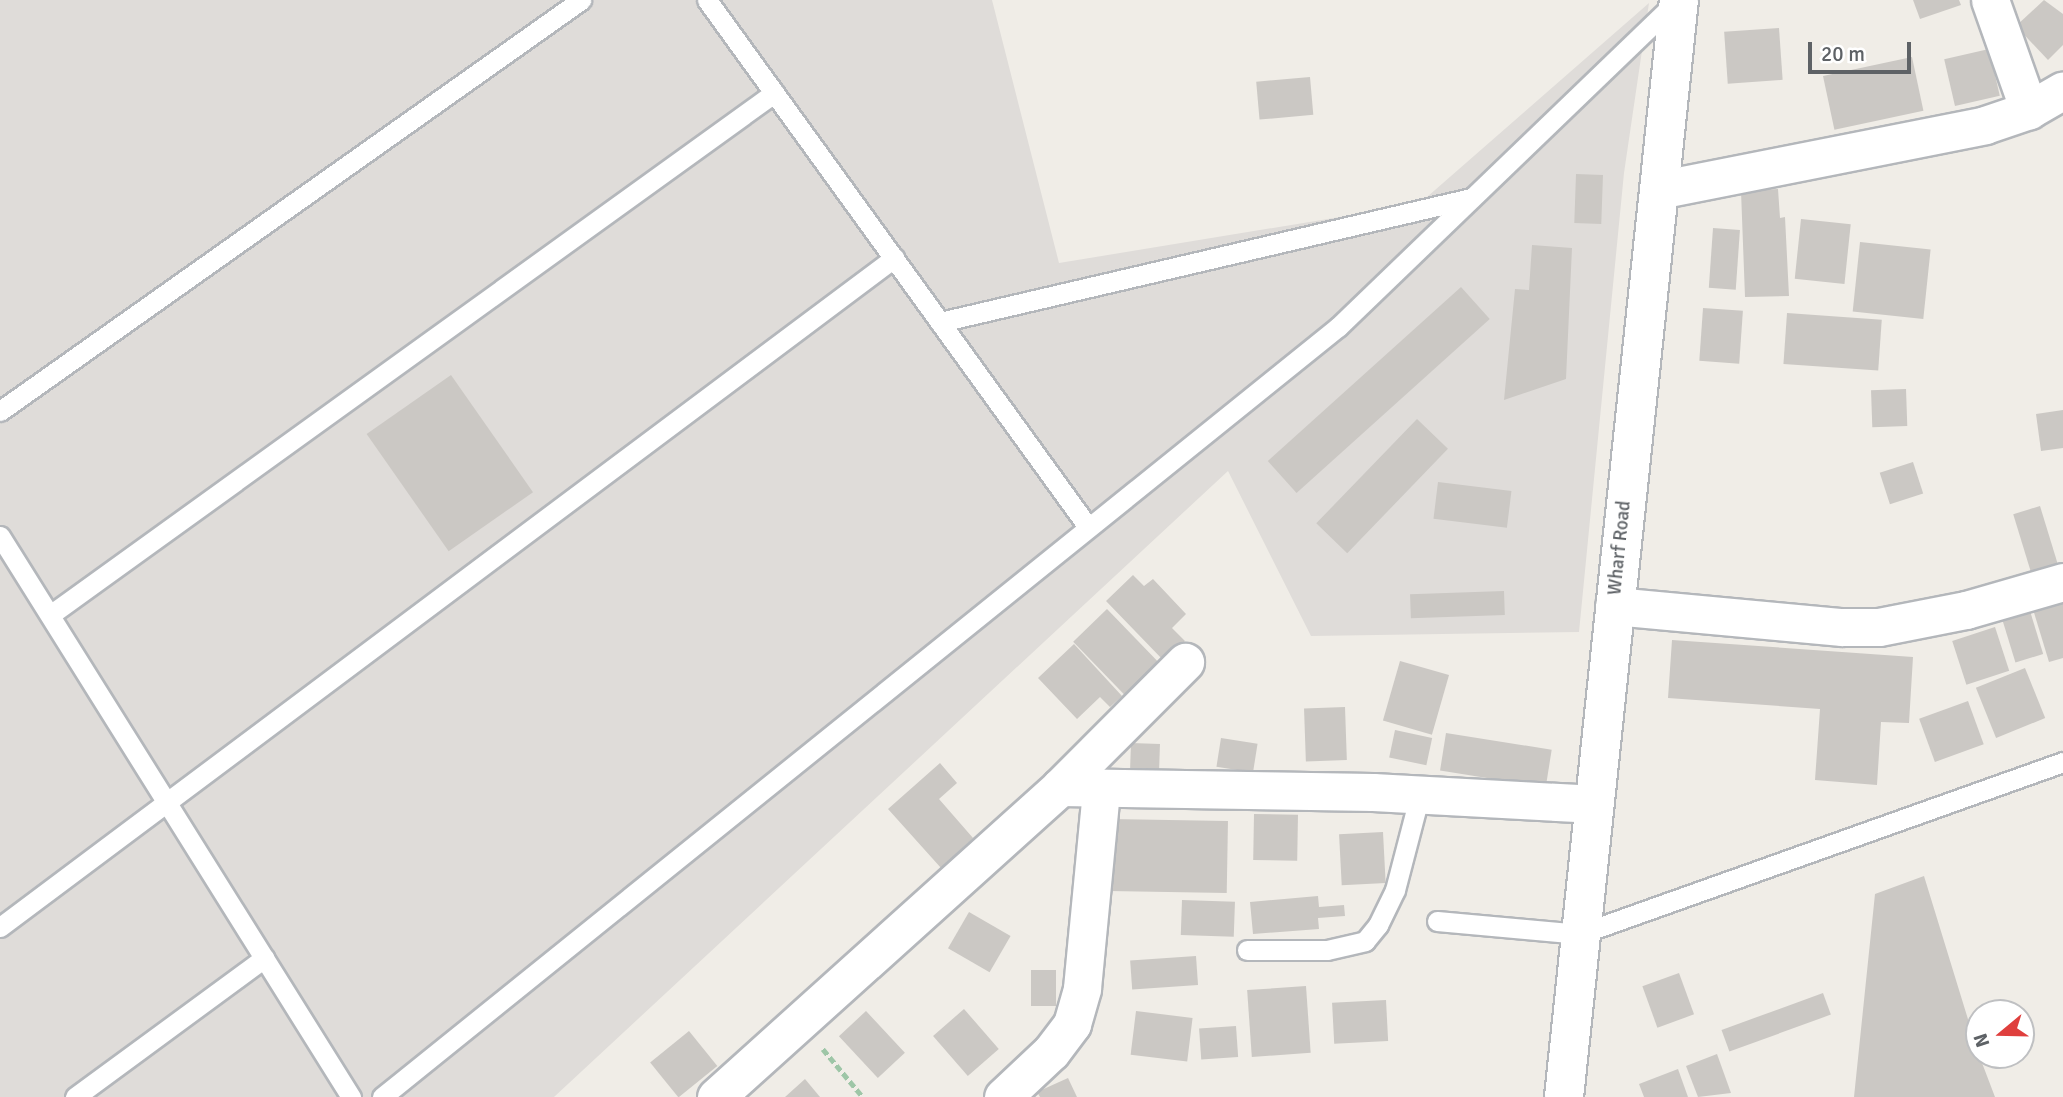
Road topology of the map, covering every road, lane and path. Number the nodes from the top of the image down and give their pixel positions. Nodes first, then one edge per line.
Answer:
1 (581, 0) edge
2 (707, 0) edge
3 (1678, 0) edge
4 (1990, 0) edge
5 (2063, 90) edge
6 (774, 93) junction
7 (2029, 110) junction
8 (1658, 190) junction
9 (1471, 198) junction
10 (894, 258) junction
11 (940, 322) junction
12 (0, 411) edge
13 (1088, 527) junction
14 (0, 536) edge
15 (2063, 582) edge
16 (1614, 606) junction
17 (50, 615) junction
18 (1185, 662) dead end
19 (2063, 762) edge
20 (1060, 787) junction
21 (1101, 789) junction
22 (1420, 794) junction
23 (167, 803) junction
24 (1592, 804) junction
25 (1437, 921) dead end
26 (0, 927) edge
27 (1580, 934) junction
28 (1247, 950) dead end
29 (264, 958) junction
30 (800, 1021) junction
31 (75, 1097) edge
32 (351, 1097) edge
33 (382, 1097) edge
34 (716, 1097) edge
35 (863, 1097) edge
36 (1003, 1097) edge
37 (1564, 1097) edge

1 - 12 lane
2 - 6 lane
3 - 8 main road, Wharf Road
3 - 9 lane
4 - 7 street
5 - 7 street
6 - 10 lane
6 - 17 lane
7 - 8 street
8 - 16 main road, Wharf Road
9 - 11 lane
9 - 13 lane
10 - 11 lane
10 - 23 lane
11 - 13 lane
13 - 33 lane
14 - 17 lane
15 - 16 street
16 - 24 main road, Wharf Road
17 - 23 lane
18 - 20 street
19 - 27 lane
20 - 21 street
20 - 30 street
21 - 22 street
21 - 36 street
22 - 24 street
22 - 28 lane
23 - 26 lane
23 - 29 lane
24 - 27 main road, Wharf Road
25 - 27 lane
27 - 37 main road, Wharf Road
29 - 31 lane
29 - 32 lane
30 - 34 street
30 - 35 path

